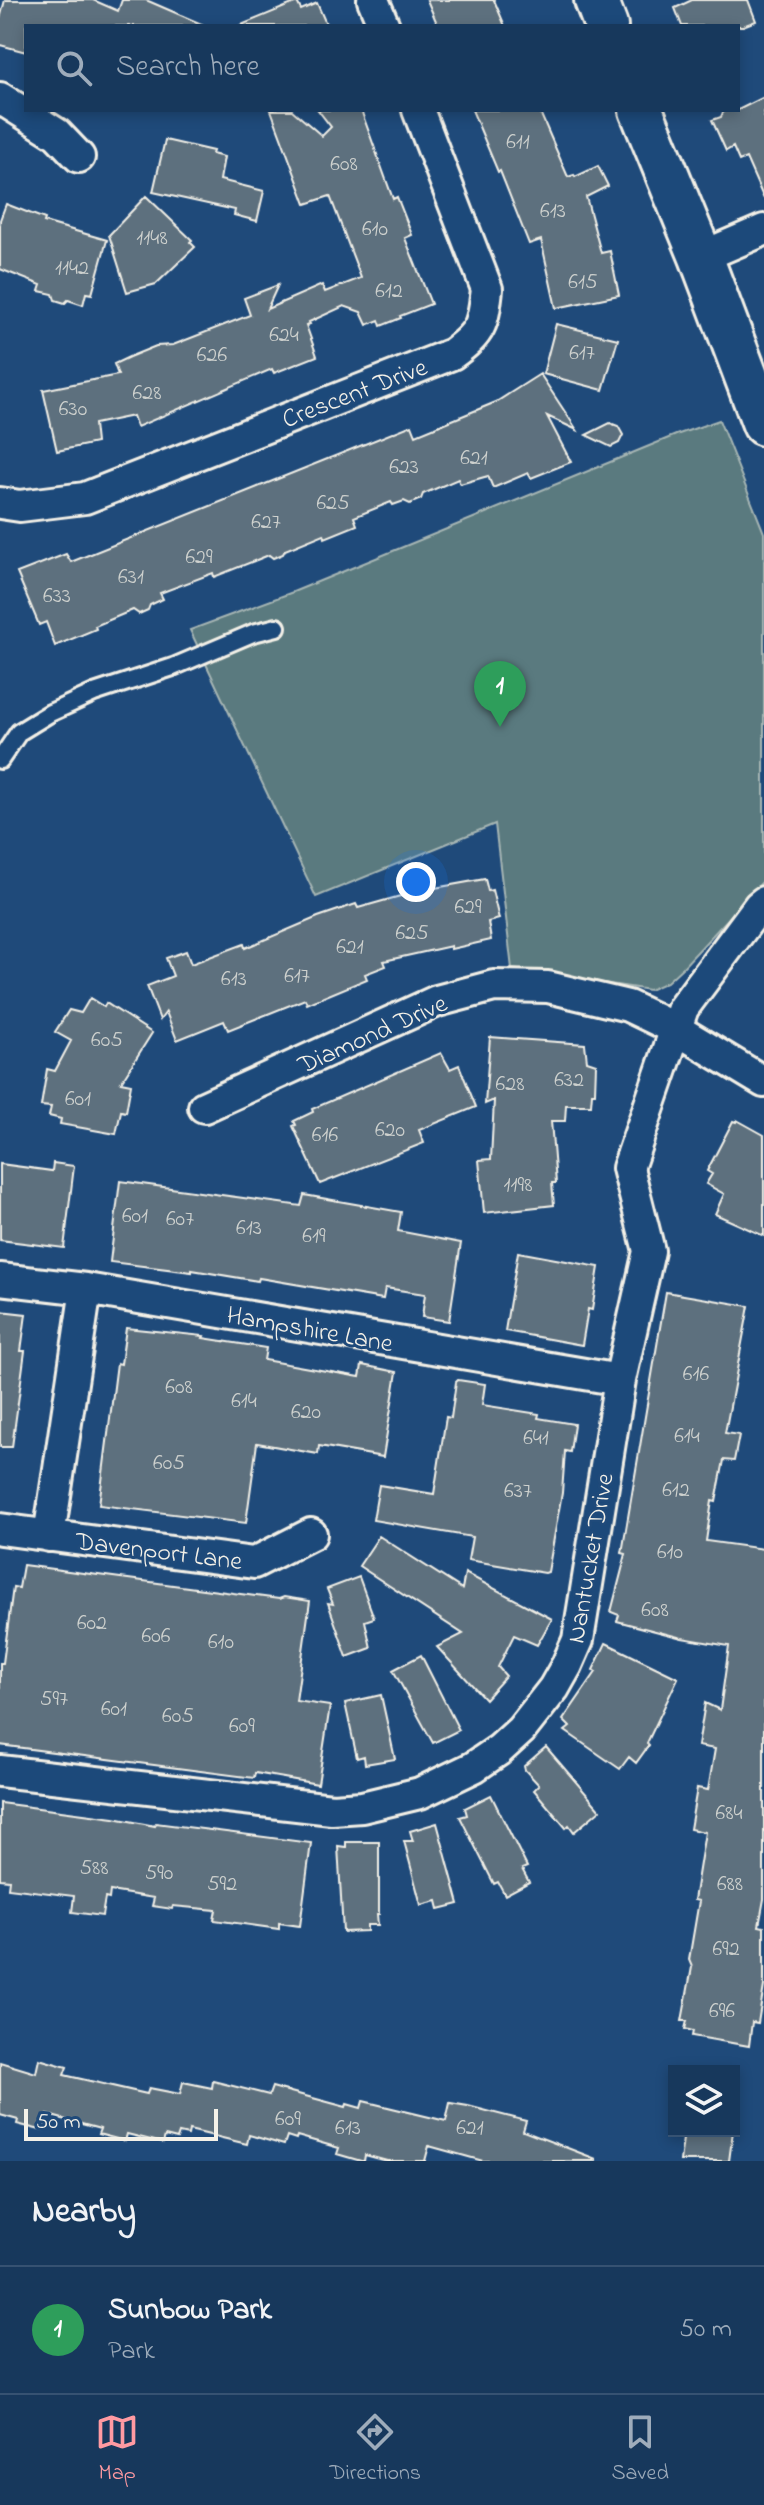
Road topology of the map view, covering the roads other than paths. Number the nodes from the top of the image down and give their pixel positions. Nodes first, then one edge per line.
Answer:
1 (373, 0) edge
2 (596, 0) edge
3 (383, 24) edge
4 (605, 24) edge
5 (0, 98) edge
6 (419, 112) edge
7 (642, 112) edge
8 (79, 157) dead end
9 (764, 230) edge
10 (701, 257) junction
11 (764, 424) edge
12 (0, 503) edge
13 (277, 627) dead end
14 (19, 732) junction
15 (0, 740) edge
16 (0, 760) edge
17 (764, 902) edge
18 (676, 1029) junction
19 (764, 1082) edge
20 (204, 1107) dead end
21 (0, 1279) edge
22 (86, 1289) junction
23 (620, 1380) junction
24 (0, 1529) edge
25 (311, 1534) dead end
26 (49, 1536) junction
27 (0, 1771) edge

1 - 3 street
2 - 4 street
5 - 8 street
6 - 12 street, Crescent Drive
7 - 10 street
9 - 10 street
10 - 11 street
13 - 14 lane
14 - 15 lane
14 - 16 lane
17 - 18 street
18 - 19 street, Diamond Drive
18 - 20 street, Diamond Drive
18 - 23 street, Nantucket Drive
21 - 22 street, Hampshire Lane
22 - 23 street, Hampshire Lane
22 - 26 street
23 - 27 street, Nantucket Drive
24 - 26 street, Davenport Lane
25 - 26 street, Davenport Lane

